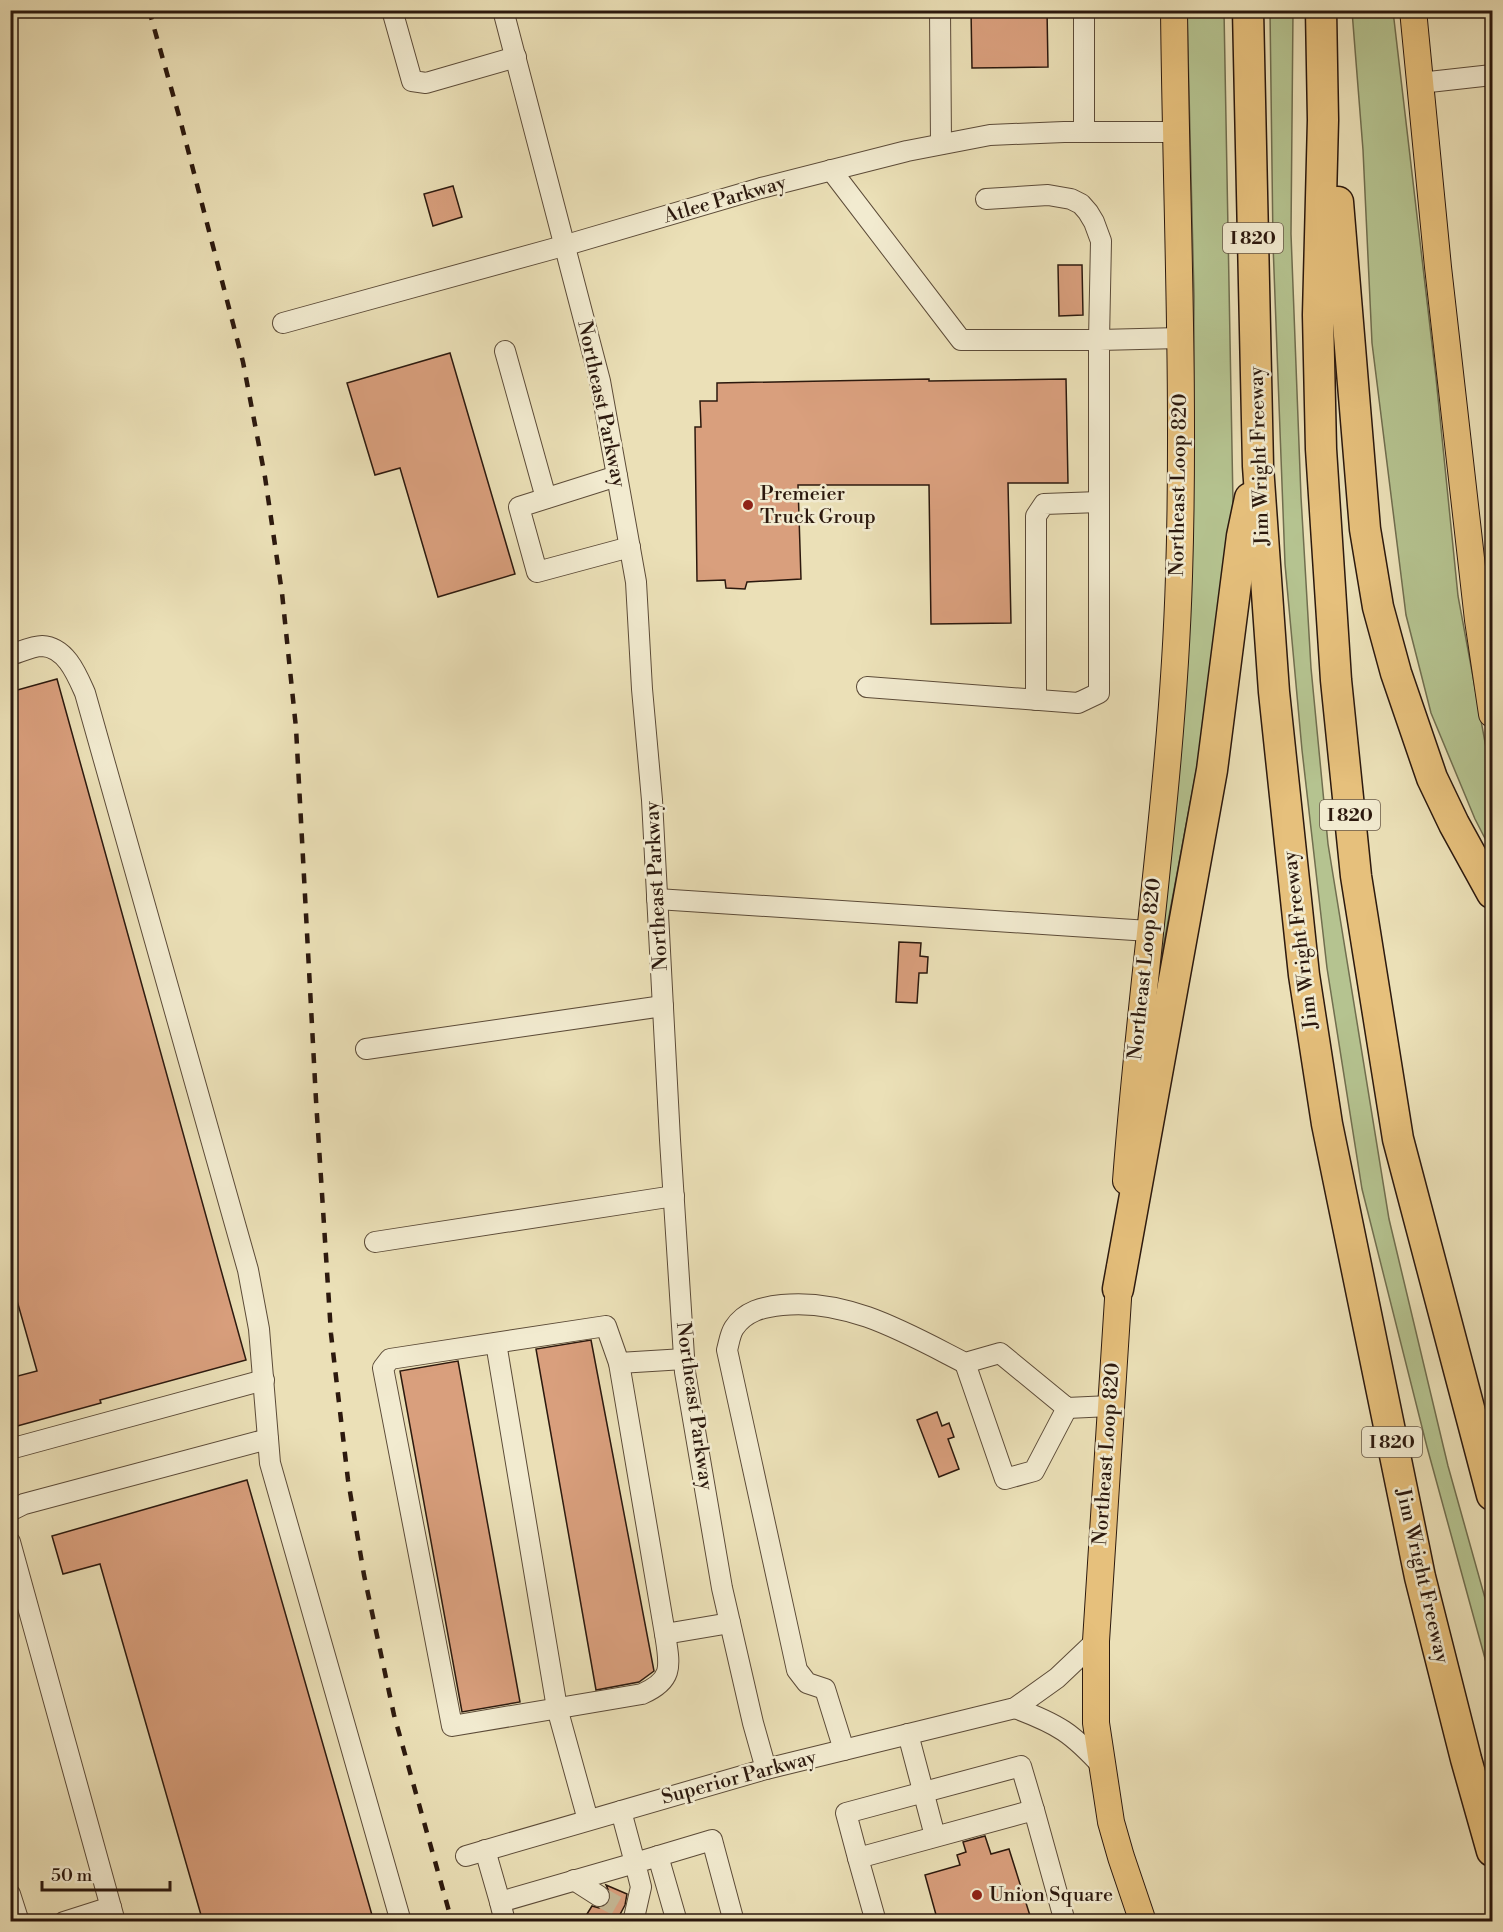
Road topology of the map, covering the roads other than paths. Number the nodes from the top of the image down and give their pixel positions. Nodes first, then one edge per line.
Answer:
1 (392, 10) edge
2 (503, 10) edge
3 (940, 10) edge
4 (1084, 10) edge
5 (1174, 10) edge
6 (1248, 10) edge
7 (1321, 10) edge
8 (1413, 10) edge
9 (516, 57) junction
10 (1492, 75) edge
11 (1420, 83) junction
12 (1323, 120) junction
13 (1084, 132) junction
14 (1175, 132) junction
15 (941, 144) junction
16 (831, 170) junction
17 (986, 199) dead end
18 (563, 246) junction
19 (283, 323) dead end
20 (1180, 338) junction
21 (1099, 340) junction
22 (505, 351) dead end
23 (1258, 466) junction
24 (617, 476) junction
25 (546, 498) junction
26 (1099, 502) junction
27 (630, 547) junction
28 (10, 655) edge
29 (867, 687) dead end
30 (1036, 700) junction
31 (1492, 714) edge
32 (1492, 893) edge
33 (657, 899) junction
34 (1149, 931) junction
35 (663, 1006) junction
36 (366, 1048) dead end
37 (674, 1196) junction
38 (375, 1242) dead end
39 (1118, 1290) junction
40 (496, 1343) junction
41 (684, 1359) junction
42 (619, 1363) junction
43 (965, 1363) junction
44 (264, 1380) junction
45 (1110, 1406) junction
46 (1067, 1408) junction
47 (268, 1439) junction
48 (10, 1449) edge
49 (1492, 1495) edge
50 (10, 1511) edge
51 (10, 1542) edge
52 (15, 1578) edge
53 (730, 1623) junction
54 (665, 1634) junction
55 (1096, 1641) junction
56 (557, 1708) junction
57 (1015, 1708) junction
58 (908, 1734) junction
59 (843, 1750) junction
60 (1103, 1767) junction
61 (766, 1769) junction
62 (924, 1791) junction
63 (1034, 1810) junction
64 (621, 1811) junction
65 (588, 1820) junction
66 (935, 1836) junction
67 (485, 1850) junction
68 (1492, 1851) edge
69 (466, 1856) dead end
70 (658, 1856) junction
71 (858, 1858) junction
72 (635, 1863) junction
73 (574, 1880) junction
74 (10, 1894) edge
75 (599, 1896) tunnel mouth
76 (500, 1902) junction
77 (113, 1914) edge
78 (630, 1916) edge
79 (19, 1922) edge
80 (64, 1922) edge
81 (401, 1922) edge
82 (505, 1922) edge
83 (677, 1922) edge
84 (734, 1922) edge
85 (876, 1922) edge
86 (1065, 1922) edge
87 (1143, 1922) edge

1 - 9 street
2 - 9 street, Northeast Parkway
3 - 15 street
4 - 13 street
5 - 14 main road, Northeast Loop 820
6 - 23 highway, Jim Wright Freeway / I 820
7 - 12 highway, I 820
8 - 11 main road
9 - 18 street, Northeast Parkway
10 - 11 street
11 - 31 main road
12 - 32 highway
12 - 49 highway, I 820
13 - 14 street, Atlee Parkway
13 - 15 street, Atlee Parkway
14 - 20 main road, Northeast Loop 820
15 - 16 street, Atlee Parkway
16 - 18 street, Atlee Parkway
16 - 21 street
17 - 21 street
18 - 19 street, Atlee Parkway
18 - 24 street, Northeast Parkway
20 - 21 street
20 - 34 main road, Northeast Loop 820
21 - 26 street
22 - 25 street
23 - 39 highway
23 - 68 highway, Jim Wright Freeway / I 820
24 - 25 street
24 - 27 street, Northeast Parkway
25 - 27 street
26 - 30 street
26 - 30 street
27 - 33 street, Northeast Parkway
28 - 44 street
29 - 30 street
33 - 34 street
33 - 35 street, Northeast Parkway
34 - 39 main road, Northeast Loop 820
35 - 36 street
35 - 37 street, Northeast Parkway
37 - 38 street
37 - 41 street, Northeast Parkway
39 - 45 main road, Northeast Loop 820
40 - 42 street
40 - 56 street
40 - 56 street
41 - 42 street
41 - 53 street, Northeast Parkway
42 - 54 street
43 - 46 street
43 - 46 street
43 - 59 street
44 - 47 street
44 - 48 street
45 - 46 street
45 - 55 main road, Northeast Loop 820
47 - 50 street
47 - 81 street
51 - 52 street
52 - 77 street
53 - 54 street
53 - 61 street, Northeast Parkway
54 - 56 street
55 - 57 street
55 - 60 main road, Northeast Loop 820
56 - 65 street
57 - 58 street, Superior Parkway
57 - 60 street
58 - 59 street, Superior Parkway
58 - 62 street
59 - 61 street, Superior Parkway
60 - 87 main road, Northeast Loop 820
61 - 64 street, Superior Parkway
62 - 63 street
62 - 66 street
62 - 71 street
63 - 66 street
63 - 86 street
64 - 65 street, Superior Parkway
64 - 72 street
65 - 67 street, Superior Parkway
66 - 71 street
67 - 69 street, Superior Parkway
67 - 76 street
70 - 72 street
70 - 83 street
70 - 84 street
71 - 85 street
72 - 73 street
72 - 78 street
73 - 75 street
73 - 76 street
74 - 79 street
76 - 82 street
77 - 80 street

